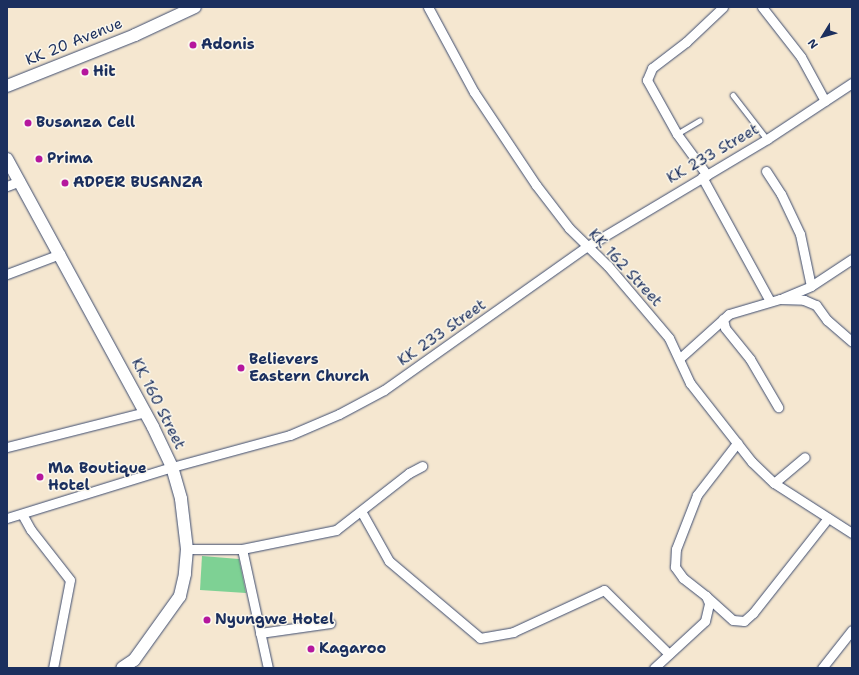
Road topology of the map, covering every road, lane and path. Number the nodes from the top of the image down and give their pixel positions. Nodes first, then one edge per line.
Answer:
1 (195, 7) edge
2 (428, 7) edge
3 (723, 7) edge
4 (762, 7) edge
5 (182, 10) edge
6 (851, 84) edge
7 (7, 86) edge
8 (733, 95) dead end
9 (825, 101) junction
10 (698, 121) dead end
11 (677, 134) junction
12 (767, 139) junction
13 (7, 159) edge
14 (766, 171) dead end
15 (704, 176) junction
16 (20, 181) junction
17 (7, 186) edge
18 (586, 247) junction
19 (60, 254) junction
20 (852, 259) edge
21 (7, 274) edge
22 (811, 286) junction
23 (780, 299) junction
24 (770, 301) junction
25 (723, 319) junction
26 (852, 342) edge
27 (680, 358) junction
28 (778, 407) dead end
29 (145, 412) junction
30 (737, 443) junction
31 (7, 447) edge
32 (806, 456) dead end
33 (172, 466) junction
34 (422, 466) dead end
35 (774, 483) junction
36 (361, 511) junction
37 (22, 514) junction
38 (7, 518) edge
39 (828, 518) junction
40 (852, 533) edge
41 (187, 549) junction
42 (242, 549) junction
43 (706, 596) junction
44 (330, 623) dead end
45 (852, 630) edge
46 (260, 633) junction
47 (669, 654) junction
48 (53, 668) edge
49 (122, 668) edge
50 (268, 668) edge
51 (654, 668) edge
52 (823, 668) edge

1 - 5 main road, KK 20 Avenue
2 - 18 street, KK 162 Street
3 - 11 street
4 - 9 street
5 - 7 main road, KK 20 Avenue
6 - 9 street, KK 233 Street
8 - 12 lane
9 - 12 street, KK 233 Street
10 - 11 lane
11 - 15 street
12 - 15 street, KK 233 Street
13 - 16 main road, KK 160 Street
14 - 22 street
15 - 18 street, KK 233 Street
15 - 24 street
16 - 17 street
16 - 19 main road, KK 160 Street
18 - 27 street, KK 162 Street
18 - 33 street, KK 233 Street
19 - 21 street
19 - 29 main road, KK 160 Street
20 - 22 street
22 - 23 street
23 - 24 street
23 - 26 street
24 - 25 street
25 - 27 street
25 - 28 street
27 - 30 street, KK 162 Street
29 - 31 street
29 - 33 main road, KK 160 Street
30 - 35 street, KK 162 Street
30 - 43 street
32 - 35 street
33 - 37 street, KK 233 Street
33 - 41 main road, KK 160 Street
34 - 36 street
35 - 39 street, KK 162 Street
36 - 42 street
36 - 47 street
37 - 38 street, KK 233 Street
37 - 48 street
39 - 40 street, KK 162 Street
39 - 43 street
41 - 42 street
41 - 49 main road, KK 160 Street
42 - 46 street
43 - 47 street
44 - 46 street
45 - 52 street
46 - 50 street
47 - 51 street

